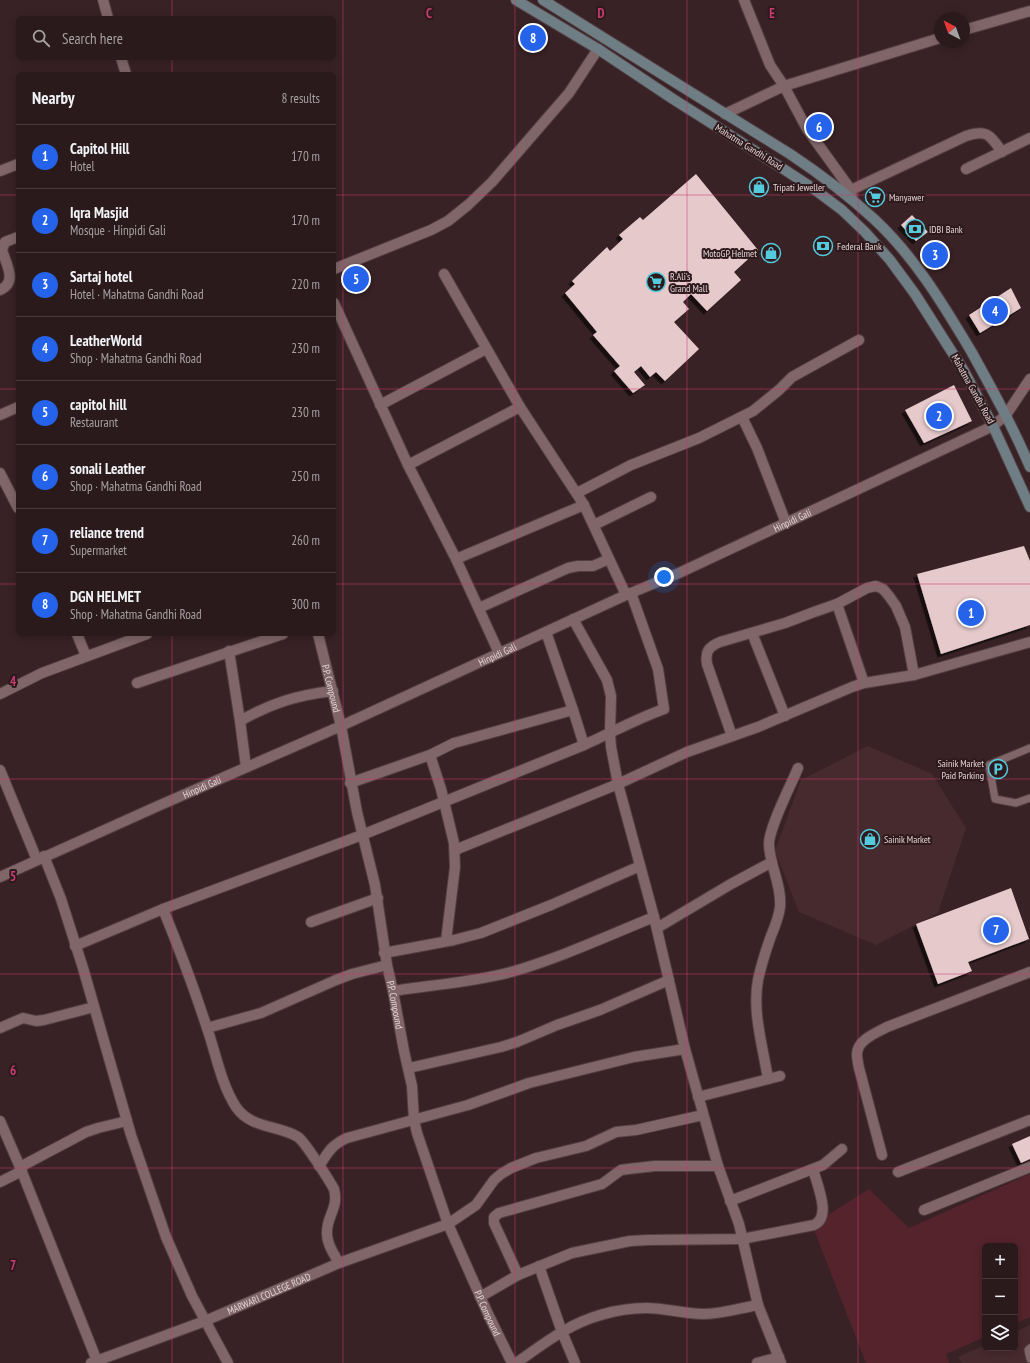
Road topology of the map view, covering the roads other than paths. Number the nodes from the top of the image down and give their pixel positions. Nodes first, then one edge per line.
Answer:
1 (103, 0) edge
2 (516, 0) edge
3 (543, 0) edge
4 (744, 0) edge
5 (1030, 11) edge
6 (107, 16) edge
7 (970, 28) edge
8 (934, 40) edge
9 (598, 49) junction
10 (122, 60) edge
11 (125, 72) edge
12 (784, 86) junction
13 (725, 114) junction
14 (1030, 138) edge
15 (1002, 152) junction
16 (16, 165) edge
17 (966, 169) dead end
18 (0, 171) edge
19 (851, 195) junction
20 (16, 239) edge
21 (336, 268) edge
22 (444, 274) dead end
23 (0, 290) edge
24 (336, 307) edge
25 (859, 340) dead end
26 (486, 349) junction
27 (1030, 380) edge
28 (380, 405) junction
29 (520, 407) junction
30 (16, 408) edge
31 (0, 415) edge
32 (1006, 415) junction
33 (742, 417) junction
34 (993, 426) junction
35 (408, 465) junction
36 (1030, 467) edge
37 (0, 473) edge
38 (578, 493) junction
39 (651, 497) dead end
40 (16, 504) edge
41 (584, 505) junction
42 (1030, 507) edge
43 (786, 523) junction
44 (594, 525) junction
45 (456, 559) junction
46 (609, 559) junction
47 (628, 594) junction
48 (837, 604) junction
49 (479, 608) junction
50 (573, 619) junction
51 (546, 632) junction
52 (752, 633) junction
53 (78, 636) edge
54 (141, 636) edge
55 (277, 636) edge
56 (318, 636) edge
57 (1030, 642) edge
58 (229, 651) junction
59 (499, 653) junction
60 (86, 656) junction
61 (914, 675) junction
62 (137, 683) dead end
63 (864, 683) junction
64 (332, 691) junction
65 (0, 694) edge
66 (573, 710) junction
67 (785, 716) junction
68 (240, 721) junction
69 (341, 726) junction
70 (610, 733) junction
71 (732, 736) junction
72 (584, 745) junction
73 (1030, 748) edge
74 (430, 755) junction
75 (246, 767) junction
76 (798, 768) dead end
77 (0, 770) edge
78 (350, 783) junction
79 (618, 784) junction
80 (1030, 798) edge
81 (445, 801) junction
82 (362, 835) junction
83 (455, 850) junction
84 (41, 858) junction
85 (772, 862) junction
86 (640, 866) junction
87 (0, 877) edge
88 (378, 898) junction
89 (163, 909) junction
90 (654, 917) junction
91 (311, 922) dead end
92 (657, 928) junction
93 (446, 941) junction
94 (75, 946) junction
95 (384, 953) junction
96 (387, 965) junction
97 (1030, 972) edge
98 (669, 980) junction
99 (393, 991) junction
100 (94, 1007) junction
101 (0, 1028) edge
102 (207, 1028) junction
103 (685, 1049) junction
104 (409, 1068) junction
105 (780, 1076) dead end
106 (768, 1079) junction
107 (698, 1097) junction
108 (703, 1115) junction
109 (414, 1120) junction
110 (1030, 1120) edge
111 (0, 1121) edge
112 (127, 1121) junction
113 (842, 1149) dead end
114 (882, 1155) dead end
115 (319, 1166) junction
116 (718, 1166) junction
117 (1030, 1167) edge
118 (21, 1169) junction
119 (813, 1169) junction
120 (898, 1172) dead end
121 (0, 1182) edge
122 (730, 1201) junction
123 (924, 1210) dead end
124 (448, 1224) junction
125 (742, 1239) junction
126 (339, 1263) junction
127 (539, 1266) junction
128 (518, 1275) junction
129 (480, 1297) junction
130 (758, 1305) junction
131 (205, 1321) junction
132 (562, 1332) junction
133 (1030, 1348) edge
134 (780, 1360) edge
135 (1030, 1360) edge
136 (94, 1362) edge
137 (228, 1363) edge
138 (512, 1363) edge
139 (516, 1363) edge
140 (575, 1363) edge
141 (758, 1363) edge

1 - 6 street
2 - 9 main road, Mahatma Gandhi Road
3 - 13 main road, Mahatma Gandhi Road
4 - 12 street
5 - 7 street
8 - 12 street
9 - 21 street
9 - 34 main road, Mahatma Gandhi Road
10 - 11 street
12 - 13 street
12 - 19 street
13 - 19 main road, Mahatma Gandhi Road
14 - 15 street
15 - 17 street
15 - 19 street
16 - 18 street
19 - 32 main road, Mahatma Gandhi Road
20 - 23 street
22 - 26 street
24 - 28 street
25 - 33 street
26 - 28 street
26 - 29 street
27 - 32 street, Hinpidi Gali
28 - 35 street
29 - 35 street
29 - 38 street
30 - 31 street
32 - 34 street, Hinpidi Gali
32 - 36 main road, Mahatma Gandhi Road
33 - 38 street
33 - 43 street
34 - 42 main road, Mahatma Gandhi Road
34 - 43 street, Hinpidi Gali
35 - 45 street
37 - 40 street
38 - 41 street
39 - 44 street
41 - 44 street
41 - 45 street
43 - 47 street, Hinpidi Gali
44 - 46 street
45 - 49 street
46 - 47 street
46 - 49 street
47 - 50 street, Hinpidi Gali
47 - 70 street
48 - 52 street
48 - 61 street
48 - 63 street
49 - 59 street
50 - 51 street, Hinpidi Gali
50 - 70 street
51 - 59 street, Hinpidi Gali
51 - 66 street
52 - 67 street
52 - 71 street
53 - 60 street
54 - 60 street
55 - 58 street
56 - 64 street, P.P. Compound
57 - 61 street
58 - 62 street
58 - 68 street
59 - 69 street, Hinpidi Gali
60 - 65 street
61 - 63 street
63 - 67 street
64 - 68 street
64 - 69 street, P.P. Compound
66 - 72 street
66 - 74 street
67 - 71 street
68 - 75 street
69 - 75 street, Hinpidi Gali
69 - 78 street, P.P. Compound
70 - 72 street
70 - 79 street
71 - 79 street
72 - 81 street
73 - 80 lane
74 - 78 street
74 - 81 street
75 - 84 street, Hinpidi Gali
76 - 85 street
77 - 84 street
78 - 82 street, P.P. Compound
79 - 83 street
79 - 86 street
81 - 82 street
81 - 83 street
82 - 88 street, P.P. Compound
82 - 89 street
83 - 93 street
84 - 87 street, Hinpidi Gali
84 - 94 street
85 - 92 street
85 - 106 street
86 - 90 street
86 - 93 street
88 - 91 street
88 - 95 street, P.P. Compound
89 - 94 street
89 - 102 street
90 - 92 street
90 - 99 street
92 - 98 street
93 - 95 street
94 - 100 street
95 - 96 street, P.P. Compound
96 - 99 street, P.P. Compound
96 - 102 street
97 - 114 street
98 - 103 street
98 - 104 street
99 - 104 street, P.P. Compound
100 - 101 street
100 - 112 street
102 - 115 street
103 - 107 street
103 - 109 street
104 - 109 street, P.P. Compound
105 - 106 street
106 - 107 street
107 - 108 street
108 - 116 street
108 - 124 street, MARWARI COLLEGE ROAD
109 - 115 street
109 - 124 street, P.P. Compound
110 - 120 street
111 - 118 street
112 - 118 street
112 - 131 street
113 - 119 street
115 - 126 street
116 - 122 street
116 - 128 street
117 - 123 street
118 - 121 street
118 - 136 street
119 - 122 street
119 - 125 street
122 - 125 street
124 - 126 street, MARWARI COLLEGE ROAD
124 - 129 street, P.P. Compound
125 - 127 street
125 - 130 street
126 - 131 street, MARWARI COLLEGE ROAD
127 - 128 street
127 - 132 street
128 - 129 street
129 - 138 street, P.P. Compound
130 - 132 street
130 - 134 street
131 - 136 street, MARWARI COLLEGE ROAD
131 - 137 street
132 - 139 street
132 - 140 street
133 - 135 lane
134 - 141 street

